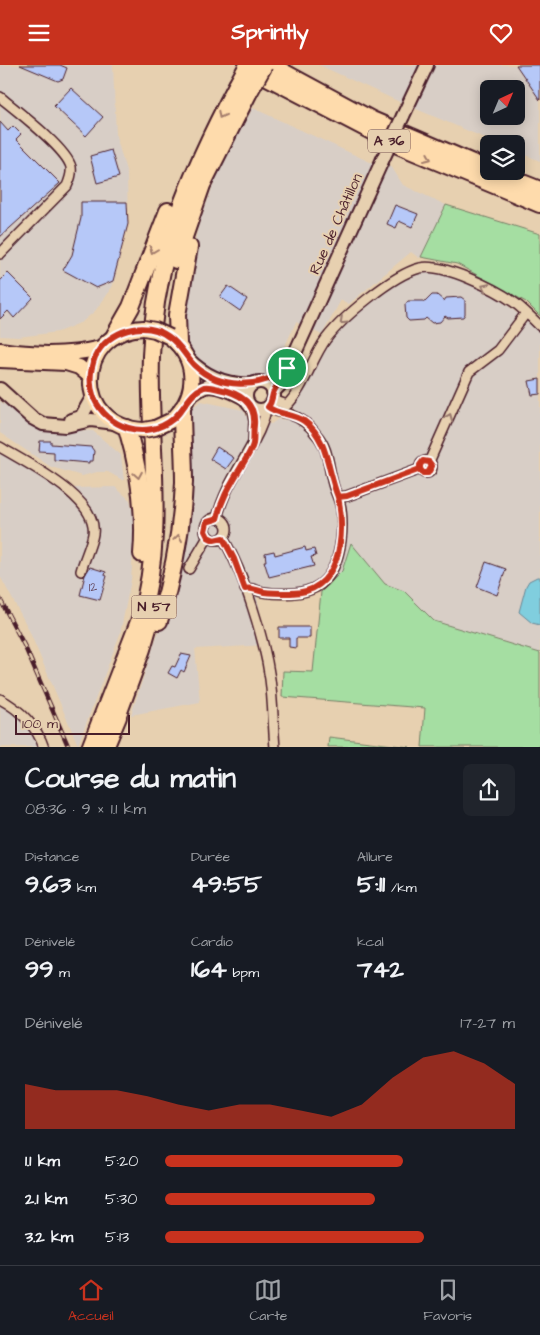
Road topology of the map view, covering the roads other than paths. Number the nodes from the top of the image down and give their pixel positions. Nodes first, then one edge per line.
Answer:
1 (244, 65) edge
2 (248, 65) edge
3 (264, 65) edge
4 (270, 65) edge
5 (427, 65) edge
6 (243, 89) junction
7 (0, 97) edge
8 (237, 113) junction
9 (205, 145) junction
10 (480, 167) edge
11 (514, 180) edge
12 (540, 190) edge
13 (540, 204) edge
14 (0, 254) edge
15 (526, 313) junction
16 (540, 327) edge
17 (115, 335) junction
18 (174, 340) junction
19 (101, 348) junction
20 (0, 349) edge
21 (188, 359) junction
22 (0, 360) edge
23 (287, 368) junction
24 (90, 376) junction
25 (0, 382) edge
26 (258, 383) junction
27 (0, 389) edge
28 (93, 396) junction
29 (270, 402) junction
30 (186, 403) junction
31 (249, 403) junction
32 (121, 425) junction
33 (253, 443) junction
34 (0, 447) edge
35 (338, 497) junction
36 (217, 519) junction
37 (208, 537) junction
38 (223, 538) junction
39 (189, 569) dead end
40 (81, 571) dead end
41 (245, 589) junction
42 (122, 665) junction
43 (0, 699) edge
44 (113, 728) junction
45 (44, 747) edge
46 (90, 747) edge
47 (105, 747) edge
48 (275, 747) edge

1 -> 13 highway, A 36
2 - 6 highway, N 57, bridge
3 - 6 highway, N 57, bridge
4 - 10 highway, A 36
5 - 23 street, Rue de Châtillon, bridge
6 - 8 highway, N 57
6 -> 9 highway, N 57
7 - 14 street
8 - 18 highway, N 57
8 - 44 highway, N 57
9 -> 17 highway, N 57
9 - 42 highway, N 57
11 - 12 highway, A 36
15 - 16 street
15 -> 29 street
35 -> 15 street
17 - 18 main road, N 57, bridge
17 - 19 main road, N 57
18 - 21 main road, N 57
19 - 20 main road
19 - 24 main road, N 57
21 - 26 street, N 57
21 - 30 main road, N 57
22 - 24 main road
23 - 26 street
23 - 29 street, Rue de Châtillon
24 - 28 main road, N 57
25 - 28 street
26 - 29 street
26 - 31 street
27 - 32 street
28 - 32 main road, N 57
29 - 31 street
29 - 33 street
29 - 35 street
30 - 31 street
30 - 32 main road, bridge
44 -> 30 highway, N 57
31 - 33 street
32 -> 42 highway, N 57
33 - 36 street
34 - 40 street
35 - 41 street
36 - 37 street
36 - 38 street
37 - 38 street
37 - 39 street
38 - 41 street
41 - 48 street
42 - 46 highway, N 57
43 - 45 street
44 - 47 highway, N 57

